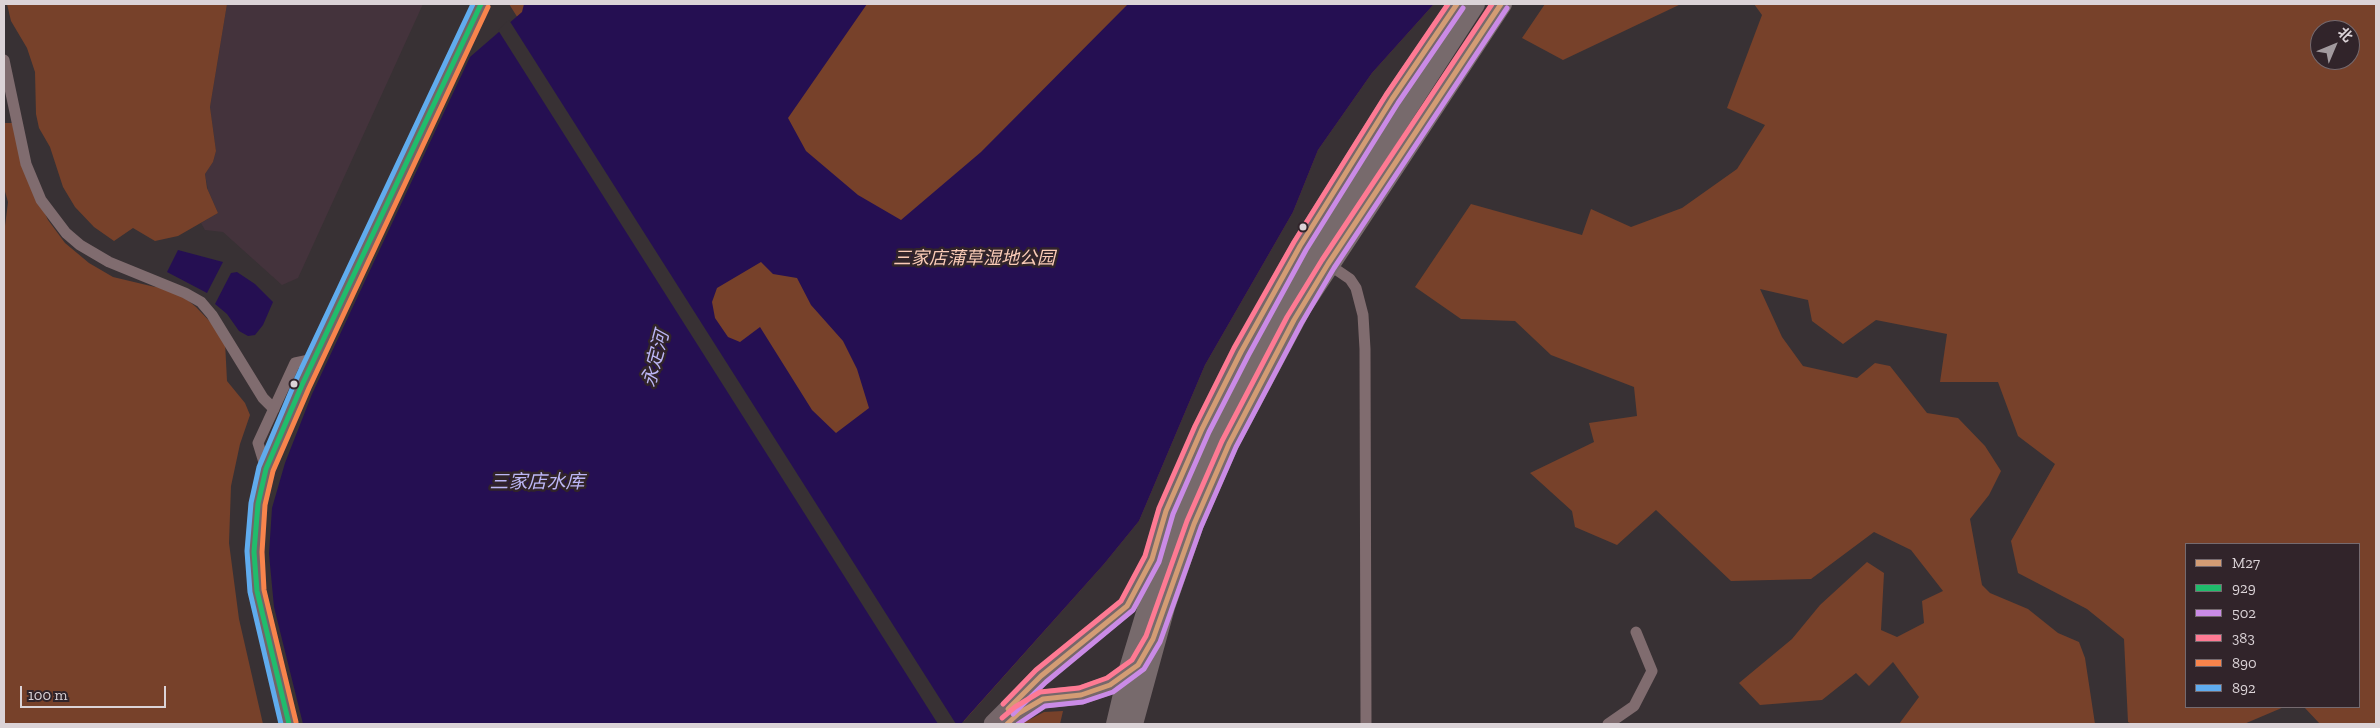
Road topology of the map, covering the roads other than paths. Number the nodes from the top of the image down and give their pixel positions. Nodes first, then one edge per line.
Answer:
1 (481, 4) edge
2 (1458, 4) edge
3 (1475, 4) edge
4 (1501, 4) edge
5 (4, 60) edge
6 (1300, 246) junction
7 (1328, 264) junction
8 (314, 359) junction
9 (1263, 377) junction
10 (274, 409) junction
11 (266, 469) junction
12 (1165, 607) junction
13 (1636, 632) dead end
14 (289, 724) edge
15 (993, 724) edge
16 (1007, 724) edge
17 (1116, 724) edge
18 (1133, 724) edge
19 (1366, 724) edge
20 (1608, 724) edge

1 - 8 main road
2 - 6 highway
3 - 17 highway, bridge
4 - 7 highway
4 - 9 highway, bridge
5 - 10 street
6 - 7 street
6 - 15 highway
7 - 9 highway
7 - 19 street
8 - 10 street
8 - 11 main road
9 - 12 highway
10 - 11 street
11 - 14 main road
12 - 16 highway
12 - 18 highway, bridge
13 - 20 street

